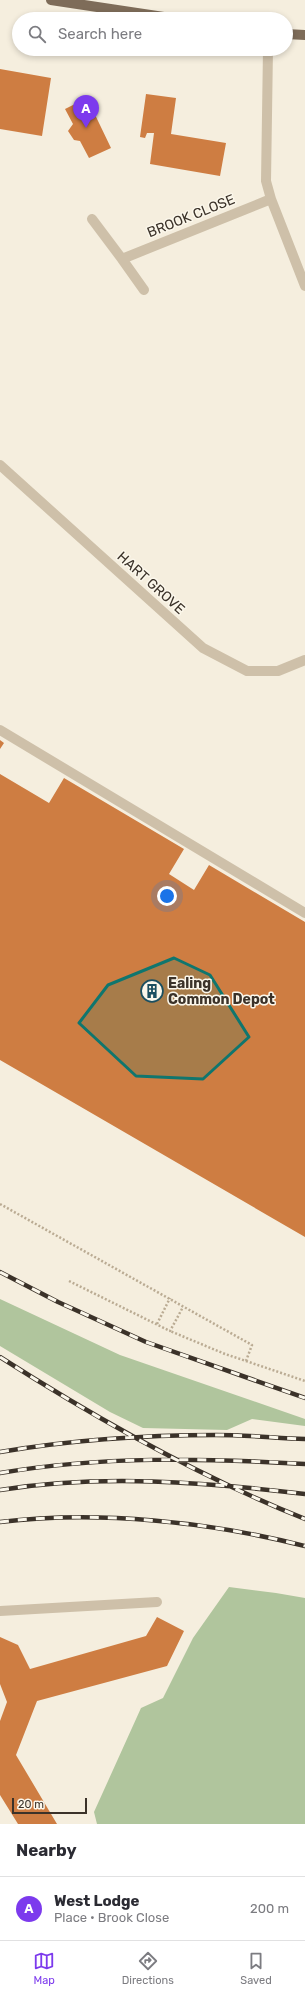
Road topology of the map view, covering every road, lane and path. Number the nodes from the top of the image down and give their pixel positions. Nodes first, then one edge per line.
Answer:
1 (51, 0) edge
2 (130, 12) edge
3 (293, 34) edge
4 (305, 35) edge
5 (268, 56) edge
6 (271, 199) junction
7 (92, 219) dead end
8 (122, 259) junction
9 (305, 286) edge
10 (144, 290) dead end
11 (0, 465) edge
12 (305, 660) edge
13 (0, 730) edge
14 (305, 913) edge
15 (0, 1204) edge
16 (68, 1281) dead end
17 (170, 1298) junction
18 (184, 1307) junction
19 (157, 1324) junction
20 (170, 1331) junction
21 (246, 1361) junction
22 (305, 1381) edge
23 (157, 1602) dead end
24 (0, 1611) edge

1 - 2 main road
3 - 4 main road
5 - 6 street
6 - 8 street, BROOK CLOSE
6 - 9 street
7 - 8 street
8 - 10 street
11 - 12 street, HART GROVE
13 - 14 street
15 - 17 path
16 - 19 path
17 - 18 path
17 - 19 path
18 - 20 path
18 - 21 path
19 - 20 path
20 - 21 path
21 - 22 path
23 - 24 street

